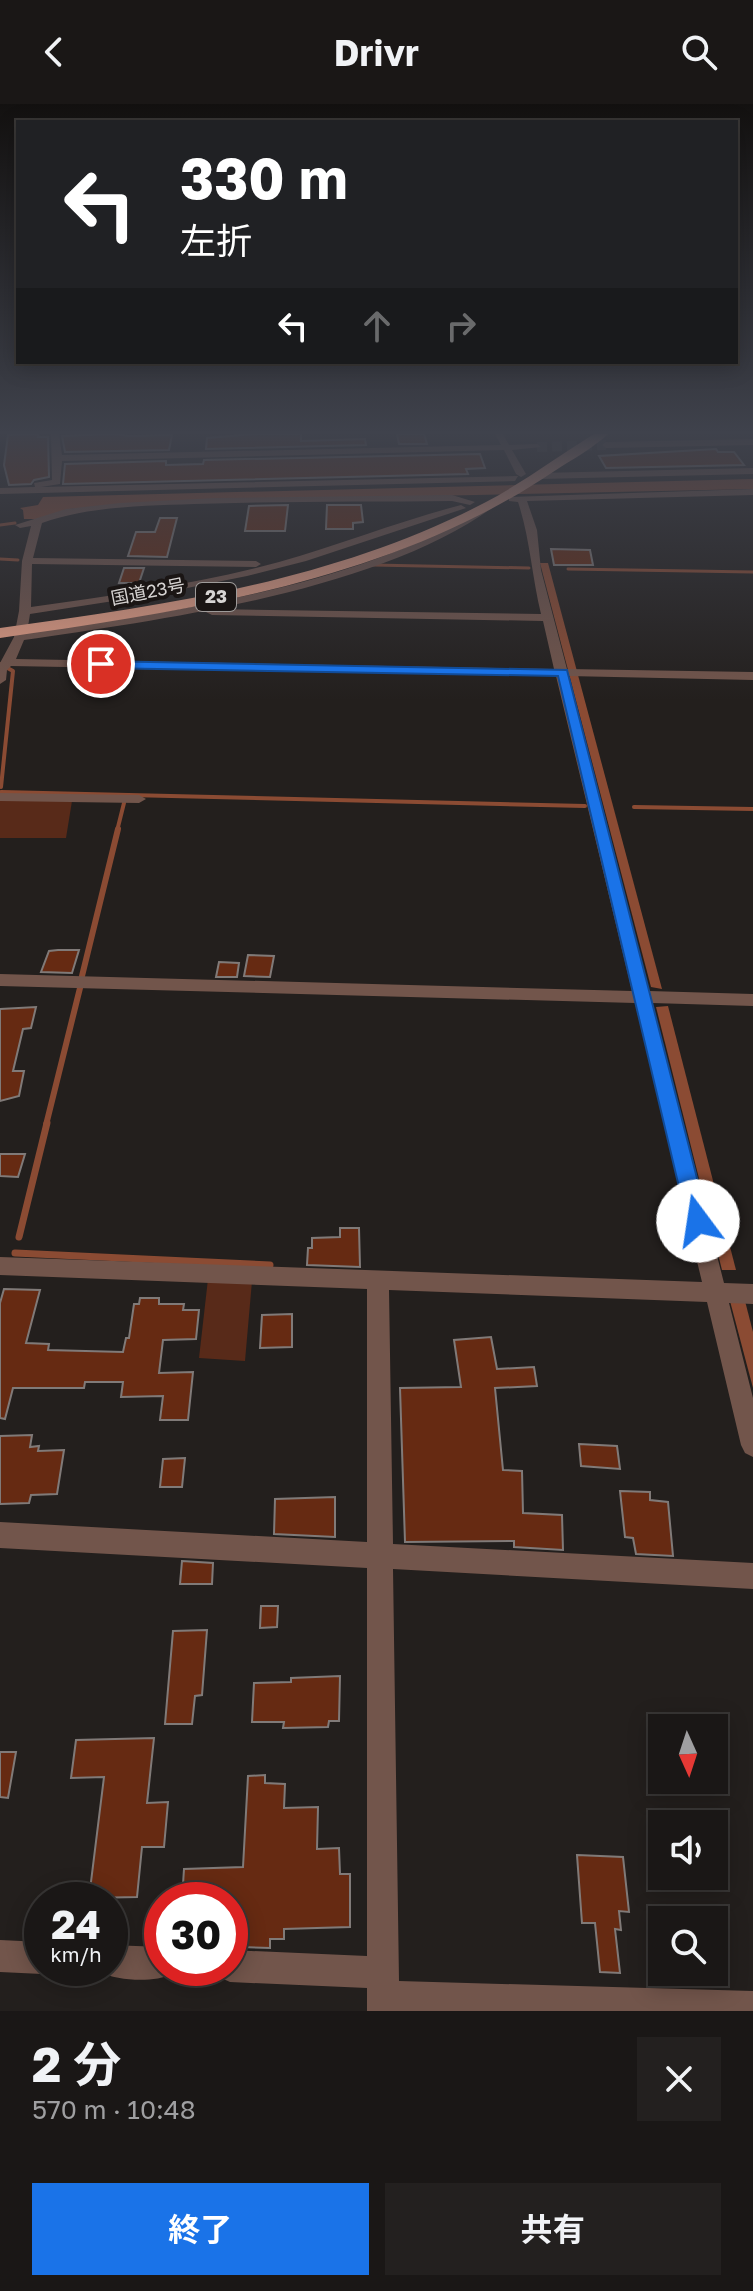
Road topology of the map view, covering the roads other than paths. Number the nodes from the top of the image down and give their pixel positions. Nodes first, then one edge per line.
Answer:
1 (37, 523) joint
2 (404, 523) edge
3 (438, 523) edge
4 (438, 523) edge
5 (460, 523) edge
6 (530, 523) edge
7 (20, 525) dead end
8 (419, 532) junction
9 (27, 561) junction
10 (282, 565) junction
11 (197, 608) junction
12 (25, 611) junction
13 (549, 618) junction
14 (0, 623) edge
15 (0, 633) edge
16 (20, 637) junction
17 (4, 669) edge
18 (569, 673) junction
19 (753, 676) edge
20 (0, 797) edge
21 (139, 799) dead end
22 (0, 980) edge
23 (644, 997) junction
24 (753, 1000) edge
25 (0, 1266) edge
26 (378, 1281) junction
27 (715, 1293) junction
28 (753, 1294) edge
29 (753, 1445) edge
30 (0, 1535) edge
31 (382, 1555) junction
32 (753, 1576) edge
33 (0, 1956) edge
34 (24, 1957) edge
35 (248, 1969) edge
36 (383, 1994) edge
37 (753, 2007) edge

1 - 7 street
1 - 9 street
2 - 10 street
3 - 8 highway, 国道23号 / 23
4 - 8 highway, 国道23号 / 23
5 - 11 street
6 - 13 street
8 - 14 highway, 国道23号 / 23
8 - 15 highway, 国道23号 / 23
9 - 10 street
9 - 12 street
10 - 12 street
11 - 13 street
11 - 16 street
12 - 16 street
13 - 18 street
16 - 17 street
17 - 18 street
18 - 19 street
18 - 23 street
20 - 21 street
22 - 23 street
23 - 24 street
23 - 27 street
25 - 26 street
26 - 27 street
26 - 31 street
27 - 28 street
27 - 29 street
30 - 31 street
31 - 32 street
31 - 36 street
33 - 34 street
35 - 36 street
36 - 37 street

